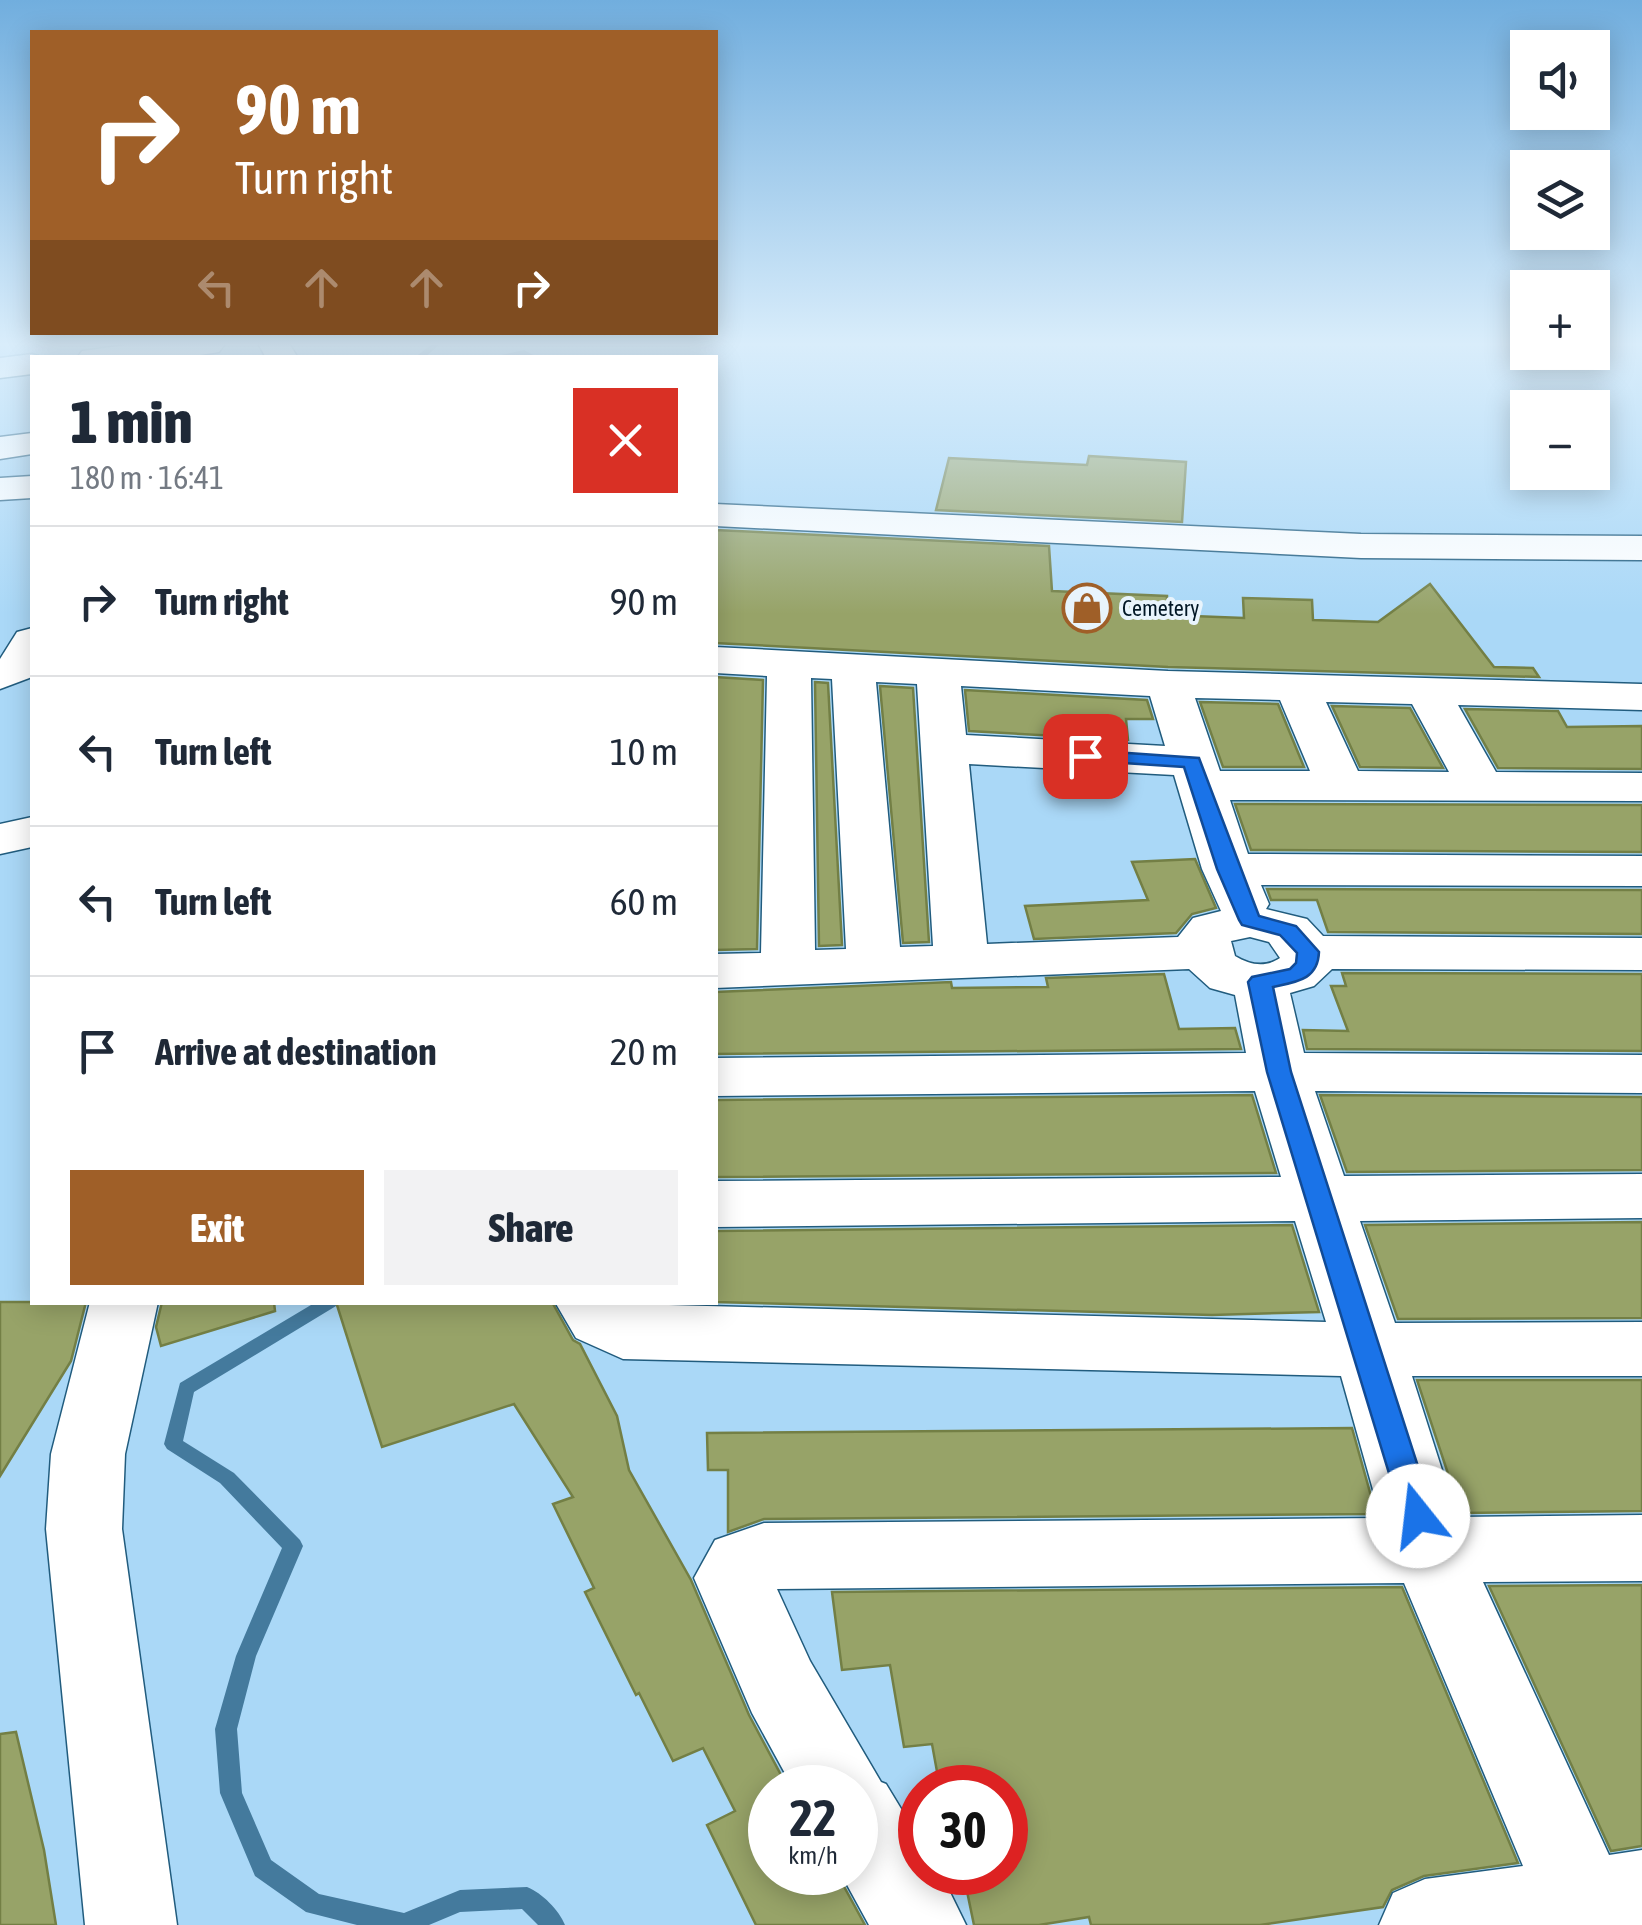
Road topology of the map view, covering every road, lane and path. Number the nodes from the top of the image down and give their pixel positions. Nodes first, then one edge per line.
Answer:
1 (30, 444) edge
2 (0, 448) edge
3 (30, 487) edge
4 (0, 489) edge
5 (718, 515) edge
6 (1642, 548) edge
7 (30, 645) edge
8 (718, 660) edge
9 (789, 664) junction
10 (853, 668) junction
11 (0, 676) edge
12 (939, 680) junction
13 (1296, 688) junction
14 (1427, 691) junction
15 (1171, 692) junction
16 (1642, 696) edge
17 (944, 748) junction
18 (1196, 774) junction
19 (1341, 786) junction
20 (1482, 787) junction
21 (1642, 787) edge
22 (30, 832) edge
23 (0, 839) edge
24 (1228, 869) junction
25 (1642, 872) edge
26 (1273, 952) junction
27 (1642, 954) edge
28 (961, 961) junction
29 (874, 964) junction
30 (788, 968) junction
31 (718, 970) edge
32 (1279, 1072) junction
33 (1642, 1074) edge
34 (718, 1077) edge
35 (1318, 1196) junction
36 (1642, 1196) edge
37 (718, 1204) edge
38 (123, 1305) edge
39 (591, 1305) edge
40 (1642, 1348) edge
41 (1369, 1350) junction
42 (1428, 1548) junction
43 (1642, 1548) edge
44 (827, 1765) edge
45 (878, 1853) edge
46 (1607, 1908) edge
47 (131, 1925) edge
48 (920, 1925) edge
49 (1425, 1925) edge

1 - 2 street
3 - 4 street
5 - 6 street
7 - 11 street
8 - 9 street
9 - 10 street
9 - 30 street
10 - 12 street
10 - 29 street
12 - 15 street
12 - 17 street
13 - 14 street
13 - 15 street
13 - 19 street
14 - 16 street
14 - 20 street
15 - 18 street
17 - 18 street
17 - 28 street
18 - 19 street
18 - 24 street
19 - 20 street
20 - 21 street
22 - 23 street
24 - 25 street
24 - 26 street
26 - 27 street
26 - 28 street
26 - 32 street
28 - 29 street
29 - 30 street
30 - 31 street
32 - 33 street
32 - 34 street
32 - 35 street
35 - 36 street
35 - 37 street
35 - 41 street
38 - 47 street
39 - 41 street
40 - 41 street
41 - 42 street
42 - 43 street
42 - 44 street
42 - 46 street
45 - 48 street
46 - 49 street

